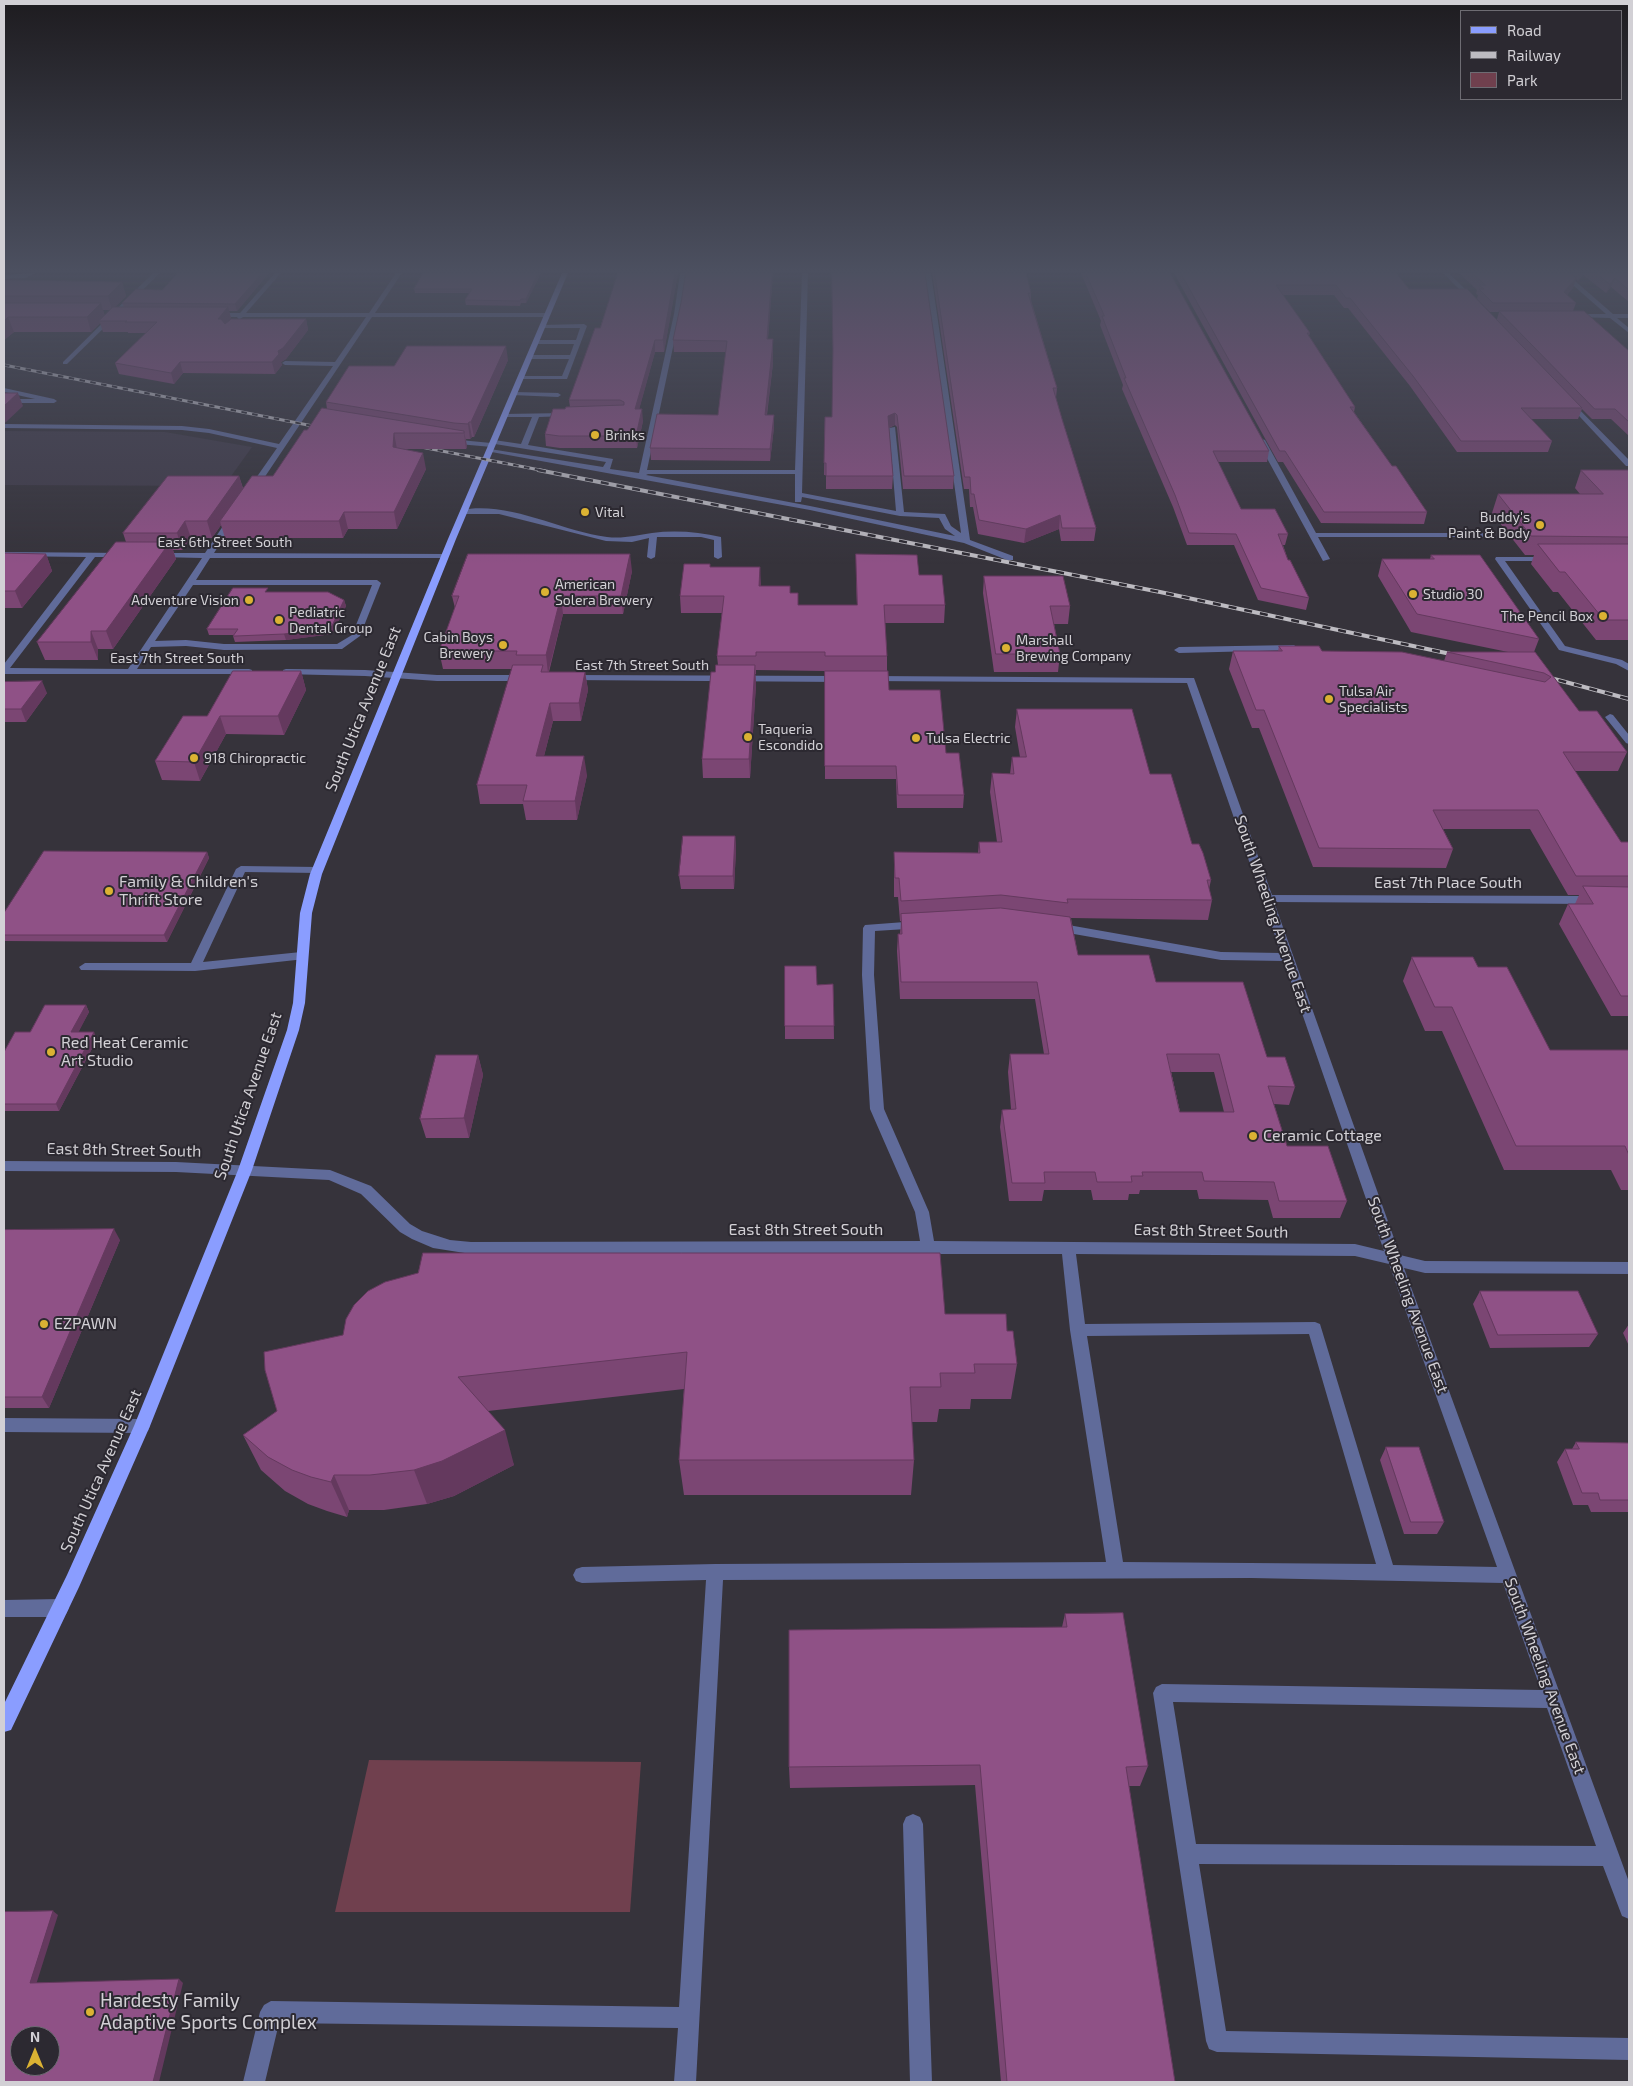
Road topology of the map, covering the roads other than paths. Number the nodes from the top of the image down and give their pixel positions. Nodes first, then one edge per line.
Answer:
1 (334, 370) edge
2 (524, 370) edge
3 (568, 370) edge
4 (665, 370) edge
5 (802, 370) edge
6 (942, 370) edge
7 (521, 378) junction
8 (4, 390) edge
9 (514, 394) junction
10 (558, 395) dead end
11 (1563, 395) edge
12 (4, 401) edge
13 (505, 415) junction
14 (536, 415) junction
15 (574, 415) edge
16 (302, 416) junction
17 (311, 418) dead end
18 (4, 426) edge
19 (893, 428) edge
20 (1256, 432) edge
21 (446, 441) edge
22 (492, 446) junction
23 (282, 447) junction
24 (524, 447) junction
25 (1629, 464) edge
26 (606, 470) junction
27 (799, 472) junction
28 (643, 474) junction
29 (247, 496) edge
30 (237, 512) edge
31 (464, 512) junction
32 (900, 514) junction
33 (653, 535) junction
34 (1313, 535) junction
35 (1482, 535) dead end
36 (966, 540) junction
37 (4, 554) edge
38 (92, 555) junction
39 (129, 555) edge
40 (147, 555) edge
41 (207, 556) junction
42 (445, 556) junction
43 (651, 557) dead end
44 (718, 557) dead end
45 (1010, 558) dead end
46 (1326, 559) dead end
47 (1560, 559) edge
48 (189, 582) junction
49 (148, 644) junction
50 (1306, 649) edge
51 (1179, 650) dead end
52 (1619, 662) junction
53 (1629, 662) edge
54 (1629, 668) edge
55 (4, 671) edge
56 (130, 672) junction
57 (257, 672) edge
58 (277, 672) edge
59 (398, 675) junction
60 (533, 678) edge
61 (562, 678) edge
62 (1191, 680) joint
63 (1610, 717) dead end
64 (1629, 742) edge
65 (318, 870) junction
66 (1267, 898) junction
67 (1600, 900) edge
68 (927, 924) edge
69 (1045, 926) edge
70 (302, 956) junction
71 (1288, 957) junction
72 (85, 967) dead end
73 (195, 967) junction
74 (4, 1166) edge
75 (245, 1170) junction
76 (928, 1247) junction
77 (1068, 1248) junction
78 (1394, 1259) junction
79 (1629, 1268) edge
80 (1078, 1330) junction
81 (4, 1425) edge
82 (142, 1426) junction
83 (1116, 1570) junction
84 (716, 1572) junction
85 (1386, 1572) junction
86 (582, 1575) dead end
87 (1509, 1575) junction
88 (60, 1608) junction
89 (4, 1609) edge
90 (1552, 1699) junction
91 (4, 1723) edge
92 (913, 1824) dead end
93 (1187, 1854) junction
94 (1610, 1856) junction
95 (1629, 1909) edge
96 (688, 2018) junction
97 (1629, 2049) edge
98 (254, 2082) edge
99 (684, 2082) edge
100 (921, 2082) edge

1 - 16 street
2 - 7 main road, South Utica Avenue East
3 - 7 street
4 - 28 street
5 - 27 street
6 - 36 street
7 - 9 main road, South Utica Avenue East
8 - 12 street
9 - 10 street
9 - 13 main road, South Utica Avenue East
11 - 25 street
13 - 14 street
13 - 22 main road, South Utica Avenue East
14 - 15 street
14 - 24 street
16 - 17 street
16 - 23 street
18 - 23 street
19 - 32 street
20 - 34 street
21 - 22 street
22 - 24 street
22 - 26 street
22 - 31 main road, South Utica Avenue East
23 - 29 street
24 - 26 street
26 - 28 street
27 - 28 street
27 - 32 street
28 - 36 street
30 - 41 street
31 - 33 street
31 - 42 main road, South Utica Avenue East
32 - 36 street
33 - 43 street
33 - 44 street
34 - 35 street
34 - 46 street
36 - 45 street
37 - 38 street
38 - 39 street
38 - 55 street
40 - 41 street, East 6th Street South
41 - 42 street, East 6th Street South
41 - 48 street
42 - 59 main road, South Utica Avenue East
47 - 52 street
48 - 49 street
48 - 49 street
49 - 56 street
50 - 51 street
52 - 53 street
52 - 54 street
55 - 56 street, East 7th Street South
56 - 57 street, East 7th Street South
58 - 59 street
59 - 60 street
59 - 65 main road, South Utica Avenue East
61 - 62 street, East 7th Street South
62 - 66 street, South Wheeling Avenue East
63 - 64 street
65 - 70 main road, South Utica Avenue East
65 - 73 street
66 - 67 street, East 7th Place South
66 - 71 street, South Wheeling Avenue East
68 - 76 street
69 - 71 street
70 - 73 street
70 - 75 main road, South Utica Avenue East
71 - 78 street, South Wheeling Avenue East
72 - 73 street
74 - 75 street, East 8th Street South
75 - 76 street, East 8th Street South
75 - 82 main road, South Utica Avenue East
76 - 77 street, East 8th Street South
77 - 78 street, East 8th Street South
77 - 80 street
78 - 79 street, East 8th Street South
78 - 87 street, South Wheeling Avenue East
80 - 83 street
80 - 85 street
81 - 82 street
82 - 88 main road, South Utica Avenue East
83 - 84 street
83 - 85 street
84 - 86 street
84 - 96 street
85 - 87 street
87 - 90 street, South Wheeling Avenue East
88 - 89 street
88 - 91 main road, South Utica Avenue East
90 - 93 street
90 - 94 street, South Wheeling Avenue East
92 - 100 street
93 - 94 street
93 - 97 street
94 - 95 street, South Wheeling Avenue East
96 - 98 street
96 - 99 street

